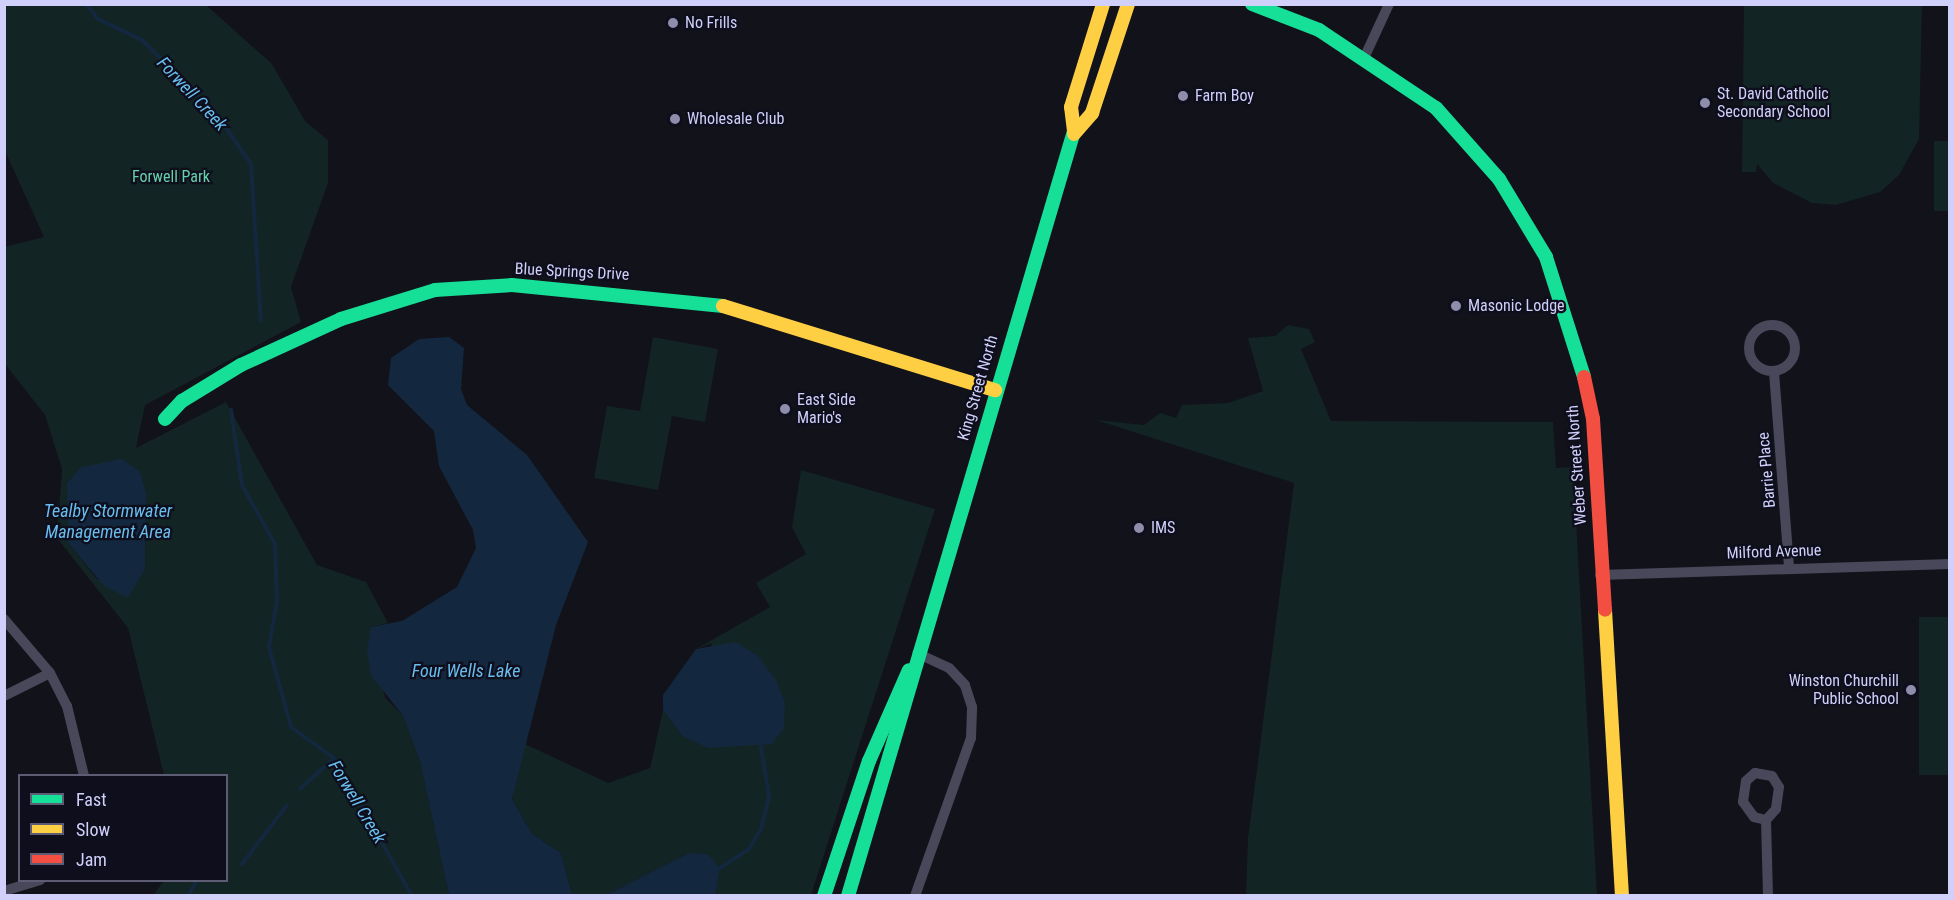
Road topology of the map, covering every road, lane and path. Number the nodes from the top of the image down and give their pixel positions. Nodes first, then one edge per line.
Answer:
1 (1128, 4) edge
2 (1252, 4) edge
3 (1389, 4) edge
4 (1101, 7) edge
5 (1365, 56) junction
6 (1074, 134) junction
7 (1774, 372) junction
8 (995, 390) junction
9 (165, 419) dead end
10 (1950, 564) edge
11 (1789, 566) junction
12 (1600, 575) junction
13 (4, 619) edge
14 (917, 653) junction
15 (50, 674) junction
16 (4, 696) edge
17 (84, 774) edge
18 (1766, 820) junction
19 (33, 882) edge
20 (4, 891) edge
21 (824, 896) edge
22 (848, 896) edge
23 (915, 896) edge
24 (1622, 896) edge
25 (1768, 896) edge

1 - 6 main road, King Street North
2 - 5 main road, Weber Street North
3 - 5 street
4 - 6 main road, King Street North
5 - 12 main road, Weber Street North
6 - 8 main road, King Street North
7 - 7 street
7 - 11 street, Barrie Place
8 - 9 main road, Blue Springs Drive
8 - 14 main road, King Street North
10 - 11 street, Milford Avenue
11 - 12 street, Milford Avenue
12 - 24 main road, Weber Street North
13 - 15 street
14 - 21 main road, King Street North
14 - 22 main road, King Street North
14 - 23 street
15 - 16 street
15 - 17 street
18 - 18 street
18 - 25 street
19 - 20 street

